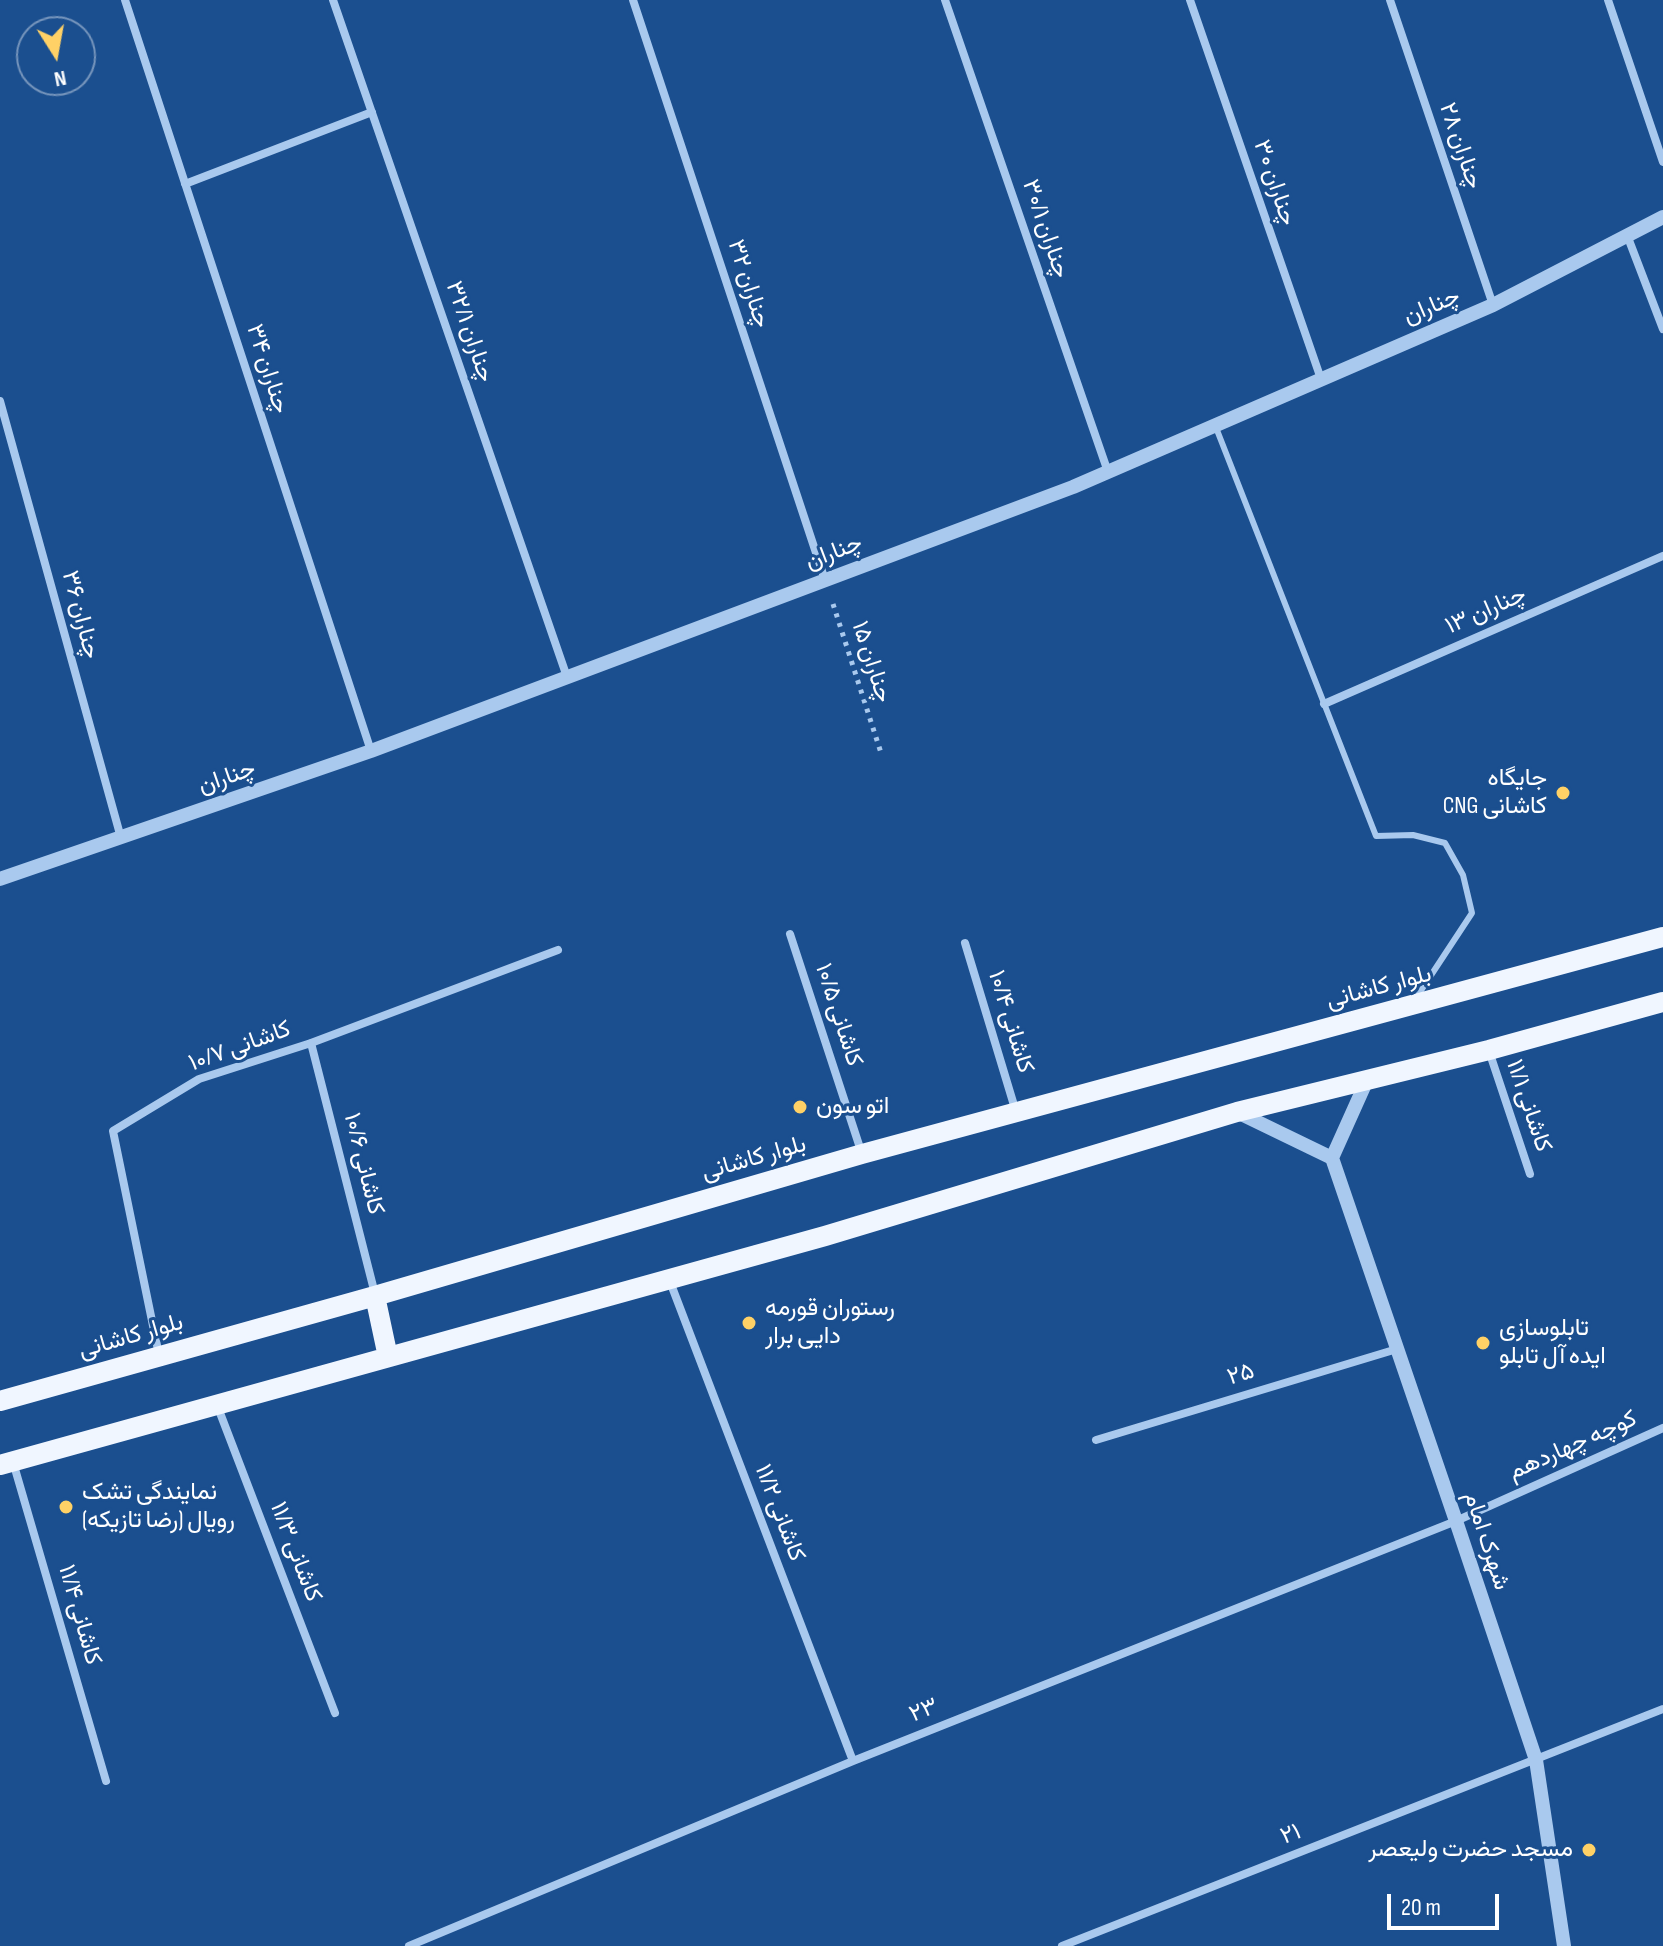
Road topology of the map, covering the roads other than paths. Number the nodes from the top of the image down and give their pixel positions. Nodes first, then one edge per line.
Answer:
1 (125, 0) edge
2 (333, 0) edge
3 (633, 0) edge
4 (945, 0) edge
5 (1190, 0) edge
6 (1390, 0) edge
7 (1608, 0) edge
8 (372, 112) junction
9 (1663, 162) edge
10 (185, 184) junction
11 (1663, 217) edge
12 (1627, 235) junction
13 (1493, 305) junction
14 (1663, 329) edge
15 (1321, 379) junction
16 (0, 401) edge
17 (1215, 425) junction
18 (1108, 472) junction
19 (1663, 556) edge
20 (825, 580) junction
21 (567, 677) junction
22 (1324, 704) junction
23 (371, 751) junction
24 (121, 839) junction
25 (0, 879) edge
26 (790, 934) dead end
27 (1663, 937) edge
28 (965, 943) dead end
29 (558, 950) dead end
30 (1663, 1002) edge
31 (1410, 1007) junction
32 (311, 1043) junction
33 (1489, 1050) junction
34 (1367, 1080) junction
35 (1237, 1112) junction
36 (1016, 1113) junction
37 (862, 1154) junction
38 (1332, 1158) junction
39 (1530, 1174) dead end
40 (669, 1279) junction
41 (375, 1296) junction
42 (1397, 1349) junction
43 (159, 1356) junction
44 (388, 1357) junction
45 (0, 1401) edge
46 (217, 1404) junction
47 (1663, 1428) edge
48 (1096, 1440) dead end
49 (6, 1463) edge
50 (1456, 1521) junction
51 (1663, 1709) edge
52 (335, 1713) dead end
53 (1536, 1760) junction
54 (853, 1761) junction
55 (106, 1781) dead end
56 (409, 1946) edge
57 (1062, 1946) edge
58 (1564, 1946) edge

1 - 10 street, چناران ۳۴
2 - 8 street, چناران ۳۲/۱
3 - 20 street, چناران ۳۲
4 - 18 street, چناران ۳۰/۱
5 - 15 street, چناران ۳۰
6 - 13 street, چناران ۲۸
7 - 9 street
8 - 10 street
8 - 21 street, چناران ۳۲/۱
10 - 23 street, چناران ۳۴
11 - 12 street, چناران
12 - 13 street, چناران
12 - 14 street
13 - 15 street, چناران
15 - 17 street, چناران
16 - 24 street, چناران ۳۶
17 - 18 street, چناران
17 - 22 lane
18 - 20 street, چناران
19 - 22 street, چناران ۱۳
20 - 21 street, چناران
21 - 23 street, چناران
22 - 31 lane
23 - 24 street, چناران
24 - 25 street, چناران
26 - 37 street, ۱۰/۵ کاشانی
27 - 31 main road, بلوار کاشانی
28 - 36 street, ۱۰/۴ کاشانی
29 - 32 street, ۱۰/۷ کاشانی
30 - 33 main road
31 - 36 main road, بلوار کاشانی
32 - 41 street, ۱۰/۶ کاشانی
32 - 43 street, ۱۰/۷ کاشانی
33 - 34 main road
33 - 39 street, ۱۱/۱ کاشانی
34 - 35 main road
34 - 38 street
35 - 38 street
35 - 40 main road
36 - 37 main road, بلوار کاشانی
37 - 41 main road, بلوار کاشانی
38 - 42 street, شهرک امام
40 - 44 main road
40 - 54 street, ۱۱/۲ کاشانی
41 - 43 main road, بلوار کاشانی
41 - 44 main road
42 - 48 street, ۲۵
42 - 50 street, شهرک امام
43 - 45 main road, بلوار کاشانی
44 - 46 main road
46 - 49 main road
46 - 52 street, ۱۱/۳ کاشانی
47 - 50 street, کوچه چهاردهم
49 - 55 street, ۱۱/۴ کاشانی
50 - 53 street, شهرک امام
50 - 54 street, ۲۳
51 - 53 street, ۲۱
53 - 57 street, ۲۱
53 - 58 street, شهرک امام
54 - 56 street, ۲۳

